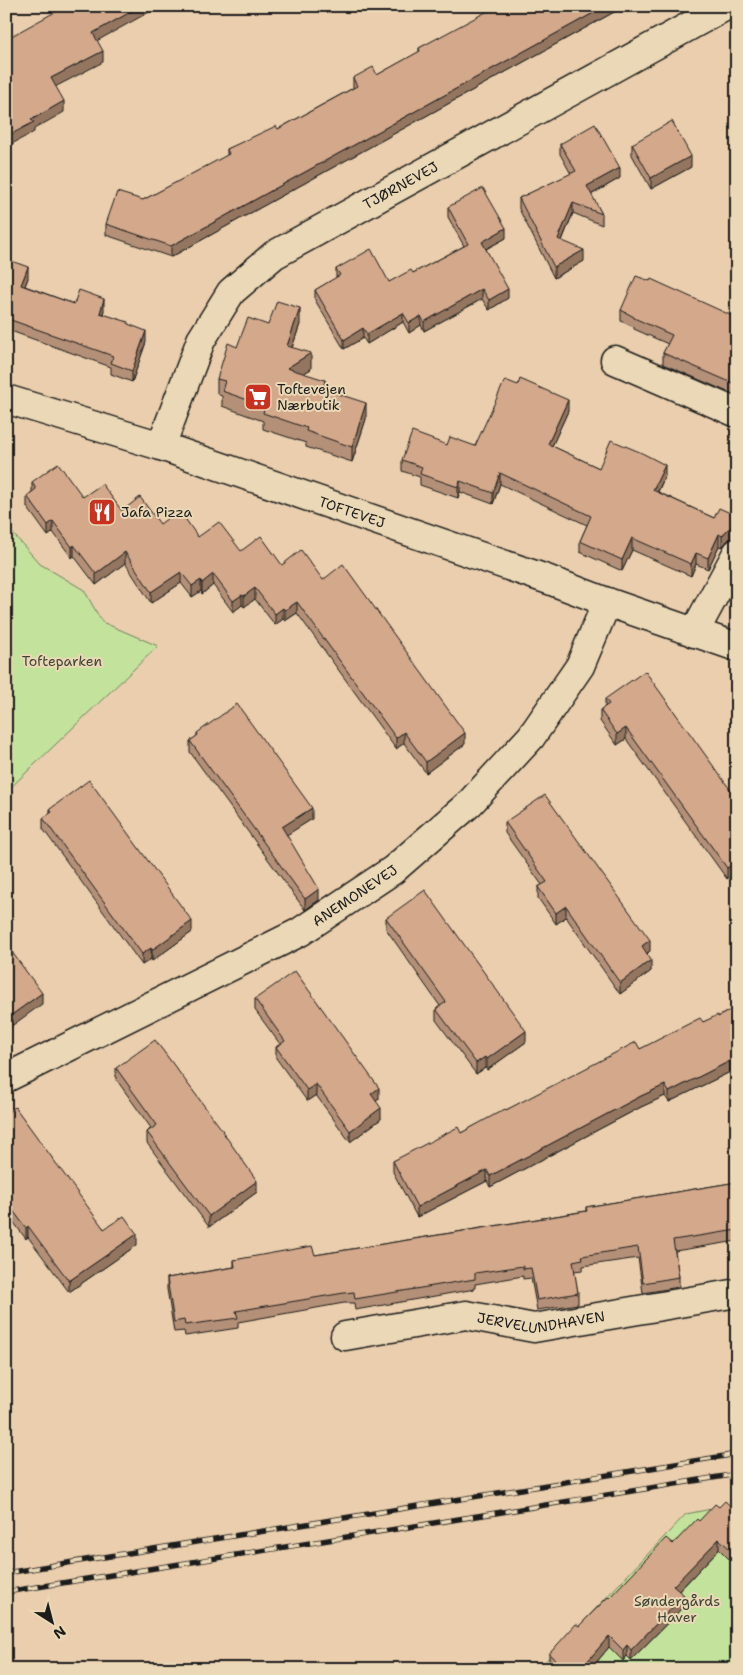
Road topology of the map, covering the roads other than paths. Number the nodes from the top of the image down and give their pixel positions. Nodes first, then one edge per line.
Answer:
1 (726, 6) edge
2 (615, 360) dead end
3 (9, 406) edge
4 (737, 413) edge
5 (161, 446) junction
6 (737, 553) edge
7 (607, 602) junction
8 (694, 633) junction
9 (737, 648) edge
10 (6, 1078) edge
11 (737, 1293) edge
12 (345, 1336) dead end

1 - 5 street, TJØRNEVEJ
2 - 4 street
3 - 5 street, TOFTEVEJ
5 - 7 street, TOFTEVEJ
6 - 8 street
7 - 8 street, TOFTEVEJ
7 - 10 street, ANEMONEVEJ
8 - 9 street, TOFTEVEJ
11 - 12 street, JERVELUNDHAVEN

